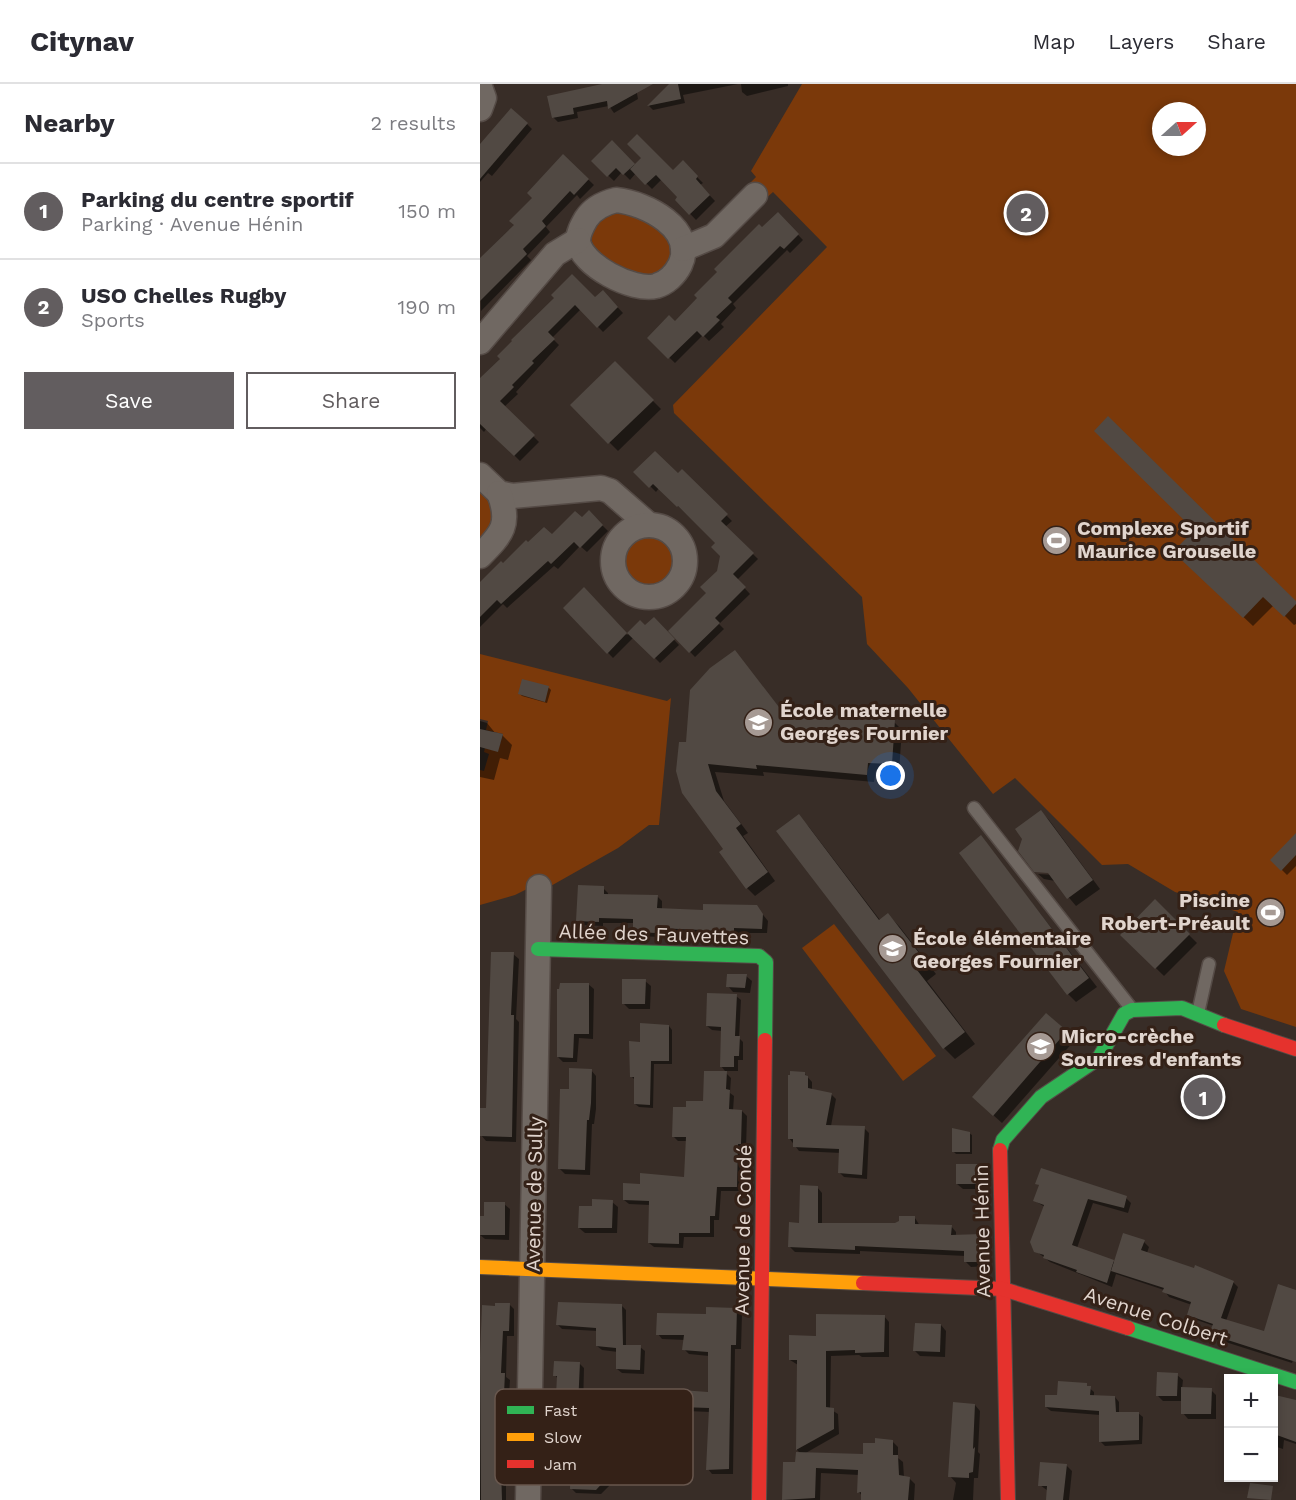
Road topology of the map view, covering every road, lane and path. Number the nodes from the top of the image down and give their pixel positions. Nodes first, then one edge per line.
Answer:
1 (490, 84) edge
2 (480, 88) edge
3 (480, 109) edge
4 (755, 195) dead end
5 (578, 240) junction
6 (683, 249) junction
7 (480, 342) edge
8 (485, 480) edge
9 (649, 525) dead end
10 (480, 556) edge
11 (974, 808) dead end
12 (539, 887) dead end
13 (538, 949) junction
14 (766, 962) joint
15 (1209, 964) dead end
16 (1132, 1010) junction
17 (1198, 1012) junction
18 (1296, 1049) edge
19 (480, 1267) edge
20 (532, 1270) junction
21 (762, 1278) junction
22 (1003, 1289) junction
23 (1296, 1382) edge
24 (530, 1389) edge
25 (528, 1485) edge
26 (528, 1500) edge
27 (759, 1500) edge
28 (1008, 1500) edge

1 - 2 street
2 - 3 street
4 - 6 street
5 - 6 street
5 - 6 street
5 - 7 street
8 - 9 street
8 - 10 street
11 - 16 lane
12 - 13 street, Avenue de Sully
13 - 14 street, Allée des Fauvettes
13 - 20 street, Avenue de Sully
14 - 21 street, Avenue de Condé
15 - 17 lane
16 - 17 street
16 - 22 street, Avenue Hénin
17 - 18 street
19 - 20 street, Avenue Colbert
20 - 21 street, Avenue Colbert
20 - 24 street, Avenue de Sully
21 - 22 street, Avenue Colbert
21 - 27 street, Avenue de Condé
22 - 23 street, Avenue Colbert
22 - 28 street, Avenue Hénin
25 - 26 street, Avenue de Sully

